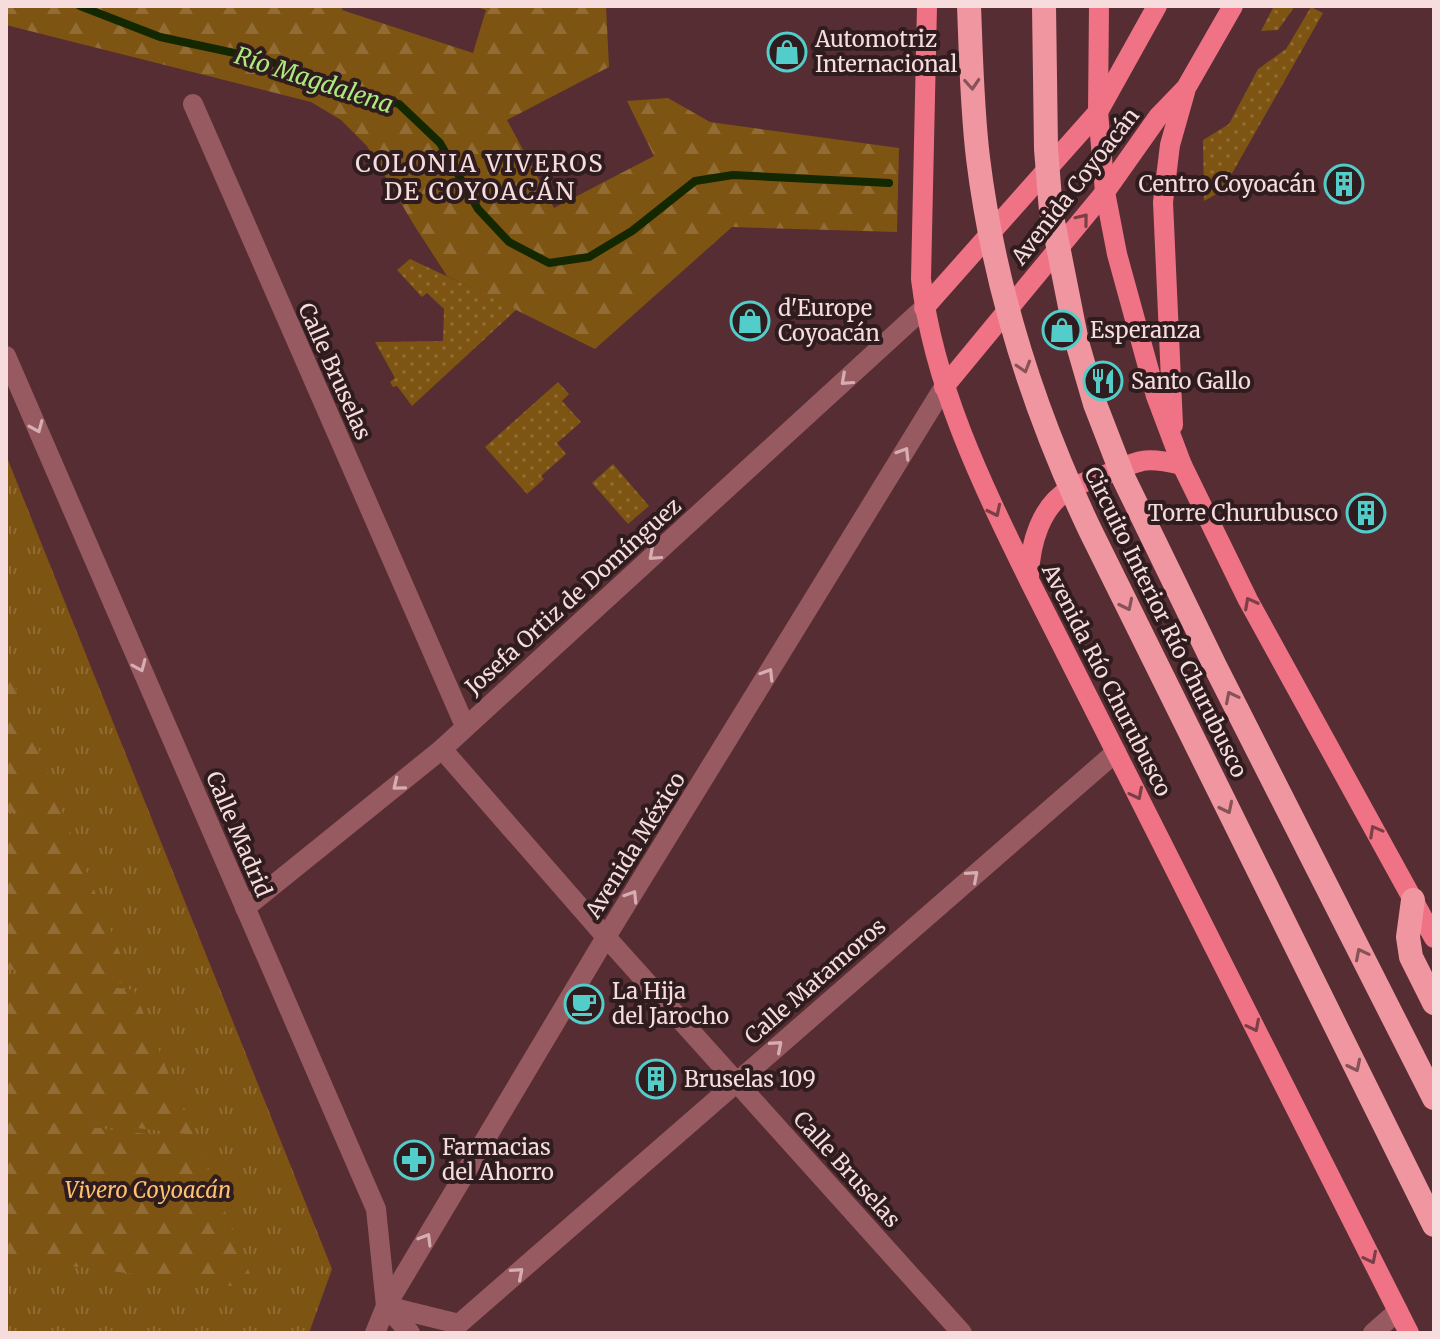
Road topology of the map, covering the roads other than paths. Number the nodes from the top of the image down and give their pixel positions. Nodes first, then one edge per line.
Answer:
1 (927, 6) edge
2 (969, 6) edge
3 (1044, 6) edge
4 (1099, 6) edge
5 (1157, 6) edge
6 (1233, 6) edge
7 (1186, 88) junction
8 (193, 104) dead end
9 (1098, 112) junction
10 (1105, 192) junction
11 (924, 308) junction
12 (6, 356) edge
13 (944, 387) junction
14 (1174, 445) junction
15 (1182, 465) junction
16 (1029, 580) junction
17 (465, 726) junction
18 (442, 749) junction
19 (1116, 752) junction
20 (1413, 900) junction
21 (245, 908) junction
22 (606, 937) junction
23 (1434, 938) edge
24 (1434, 1003) edge
25 (736, 1082) junction
26 (1434, 1098) edge
27 (1434, 1225) edge
28 (386, 1306) junction
29 (1398, 1311) junction
30 (375, 1333) edge
31 (410, 1333) edge
32 (962, 1333) edge
33 (1373, 1333) edge
34 (1409, 1333) edge

1 - 11 main road, Avenida Río Churubusco
2 -> 27 highway, Circuito Interior Río Churubusco
26 -> 3 highway, Circuito Interior Río Churubusco
4 - 9 main road
5 - 9 main road, Avenida Coyoacán
6 - 7 main road, Avenida Coyoacán
7 - 10 main road, Avenida Coyoacán
7 - 14 main road
8 - 17 street, Calle Bruselas
9 - 10 main road
9 - 11 main road, Avenida Coyoacán
13 -> 10 main road, Avenida Coyoacán
10 - 14 main road
11 - 13 main road, Avenida Río Churubusco
11 -> 17 street, Josefa Ortiz de Domínguez
12 -> 21 street, Calle Madrid
13 -> 16 main road, Avenida Río Churubusco
22 -> 13 street, Avenida México
14 - 15 main road
15 - 16 main road
20 -> 15 main road
16 - 19 main road, Avenida Río Churubusco
17 - 18 street, Josefa Ortiz de Domínguez
18 -> 21 street, Josefa Ortiz de Domínguez
18 - 22 street, Calle Bruselas
25 -> 19 street, Calle Matamoros
19 -> 29 main road, Avenida Río Churubusco
20 - 23 main road
20 - 24 highway
21 - 28 street, Calle Madrid
22 - 25 street, Calle Bruselas
28 -> 22 street, Avenida México
28 -> 25 street, Calle Matamoros
25 - 32 street, Calle Bruselas
28 - 30 street, Avenida México
28 - 31 street
29 - 33 street
29 - 34 main road, Avenida Río Churubusco

